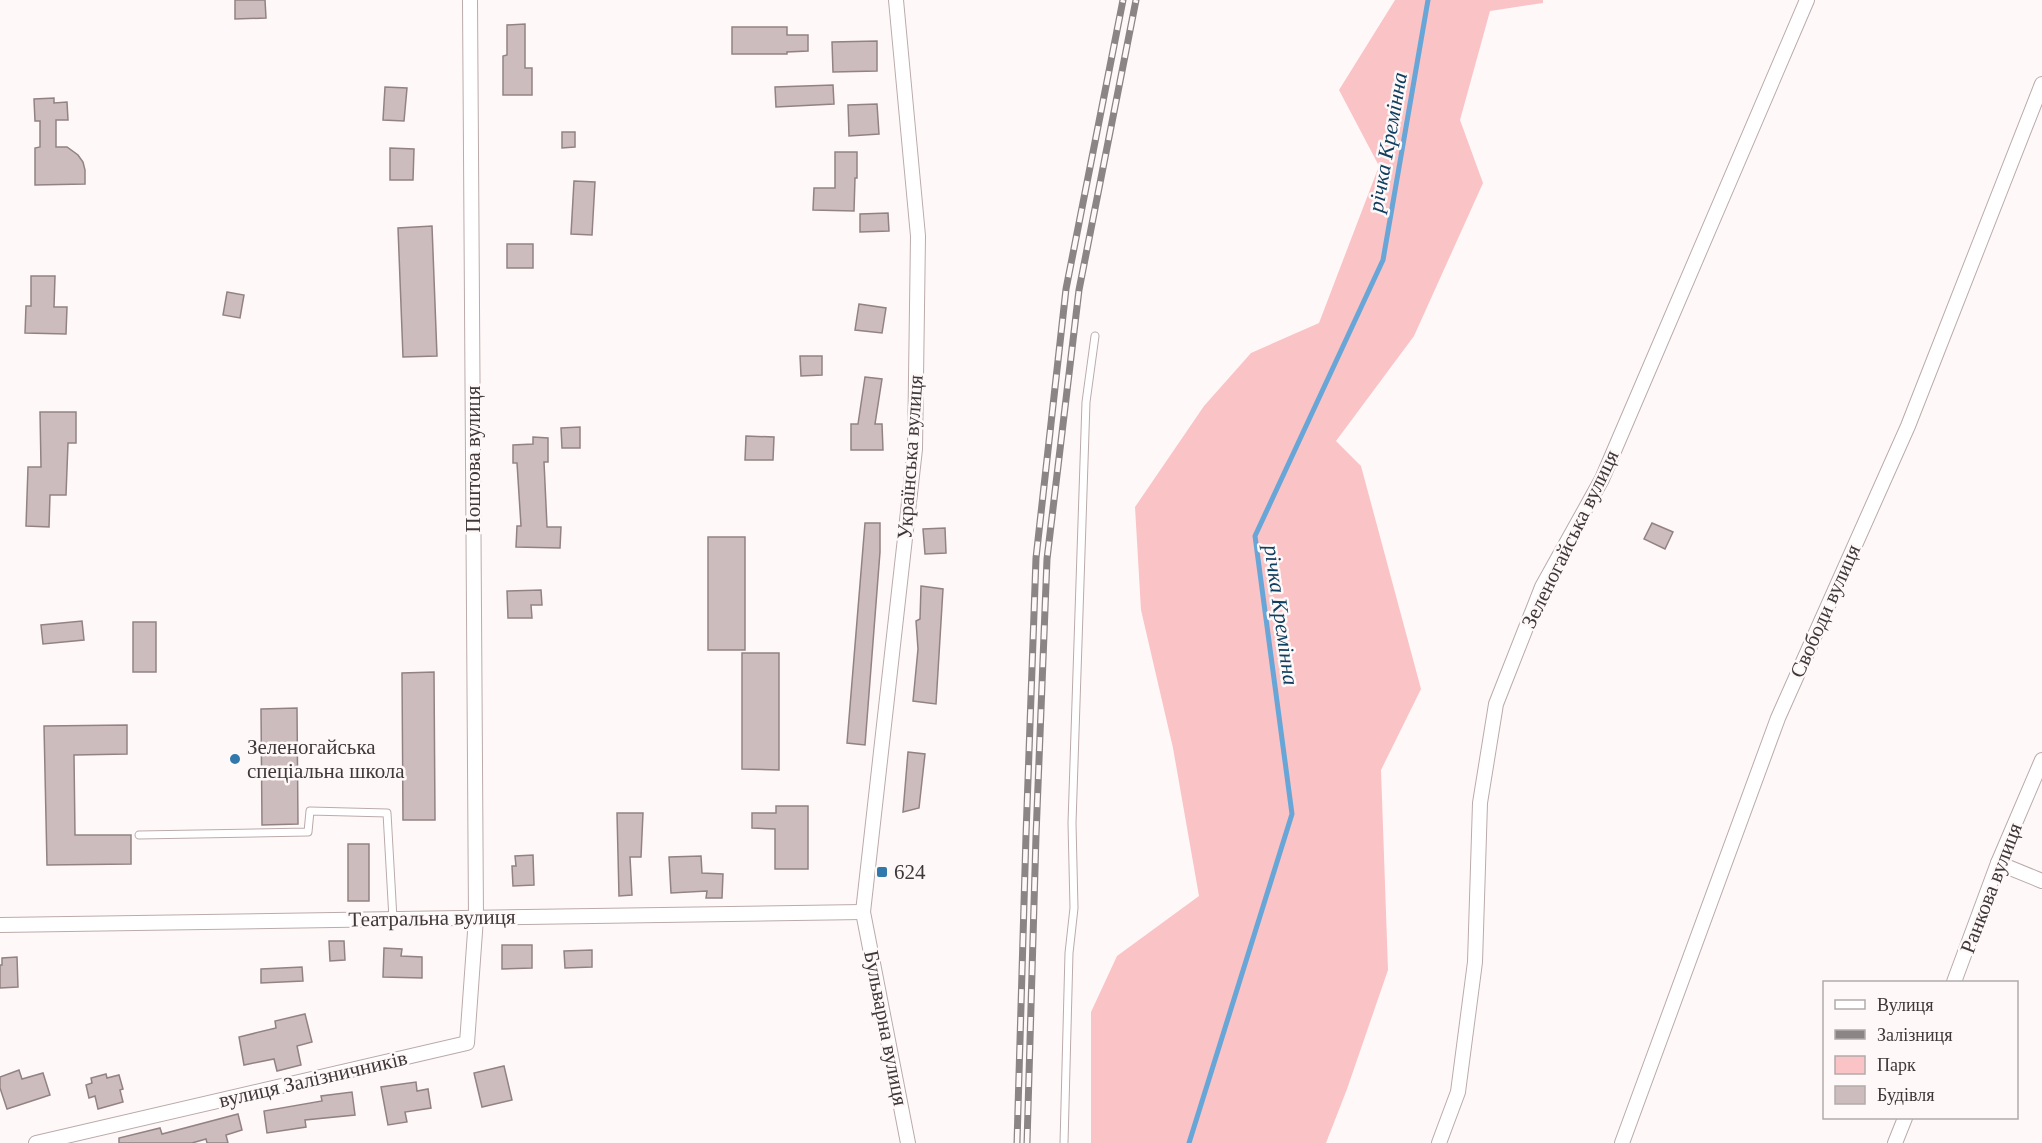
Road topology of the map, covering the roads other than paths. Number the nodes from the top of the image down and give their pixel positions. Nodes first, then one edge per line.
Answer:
1 (470, 0) edge
2 (896, 0) edge
3 (1807, 0) edge
4 (2042, 84) edge
5 (1095, 336) dead end
6 (2042, 760) edge
7 (139, 834) dead end
8 (1998, 863) junction
9 (2042, 881) edge
10 (863, 912) junction
11 (476, 918) junction
12 (393, 919) junction
13 (0, 925) edge
14 (1954, 981) edge
15 (1905, 1119) edge
16 (36, 1143) edge
17 (908, 1143) edge
18 (1064, 1143) edge
19 (1439, 1143) edge
20 (1622, 1143) edge
21 (1895, 1143) edge

1 - 11 street, Поштова вулиця
2 - 10 street, Українська вулиця
3 - 19 street, Зеленогайська вулиця
4 - 20 street, Свободи вулиця
5 - 18 lane
6 - 8 street, Ранкова вулиця
7 - 12 lane
8 - 9 street
8 - 14 street, Ранкова вулиця
10 - 11 street, Театральна вулиця
10 - 17 street, Бульварна вулиця
11 - 12 street, Театральна вулиця
11 - 16 street, вулиця Залізничників
12 - 13 street, Театральна вулиця
15 - 21 street

